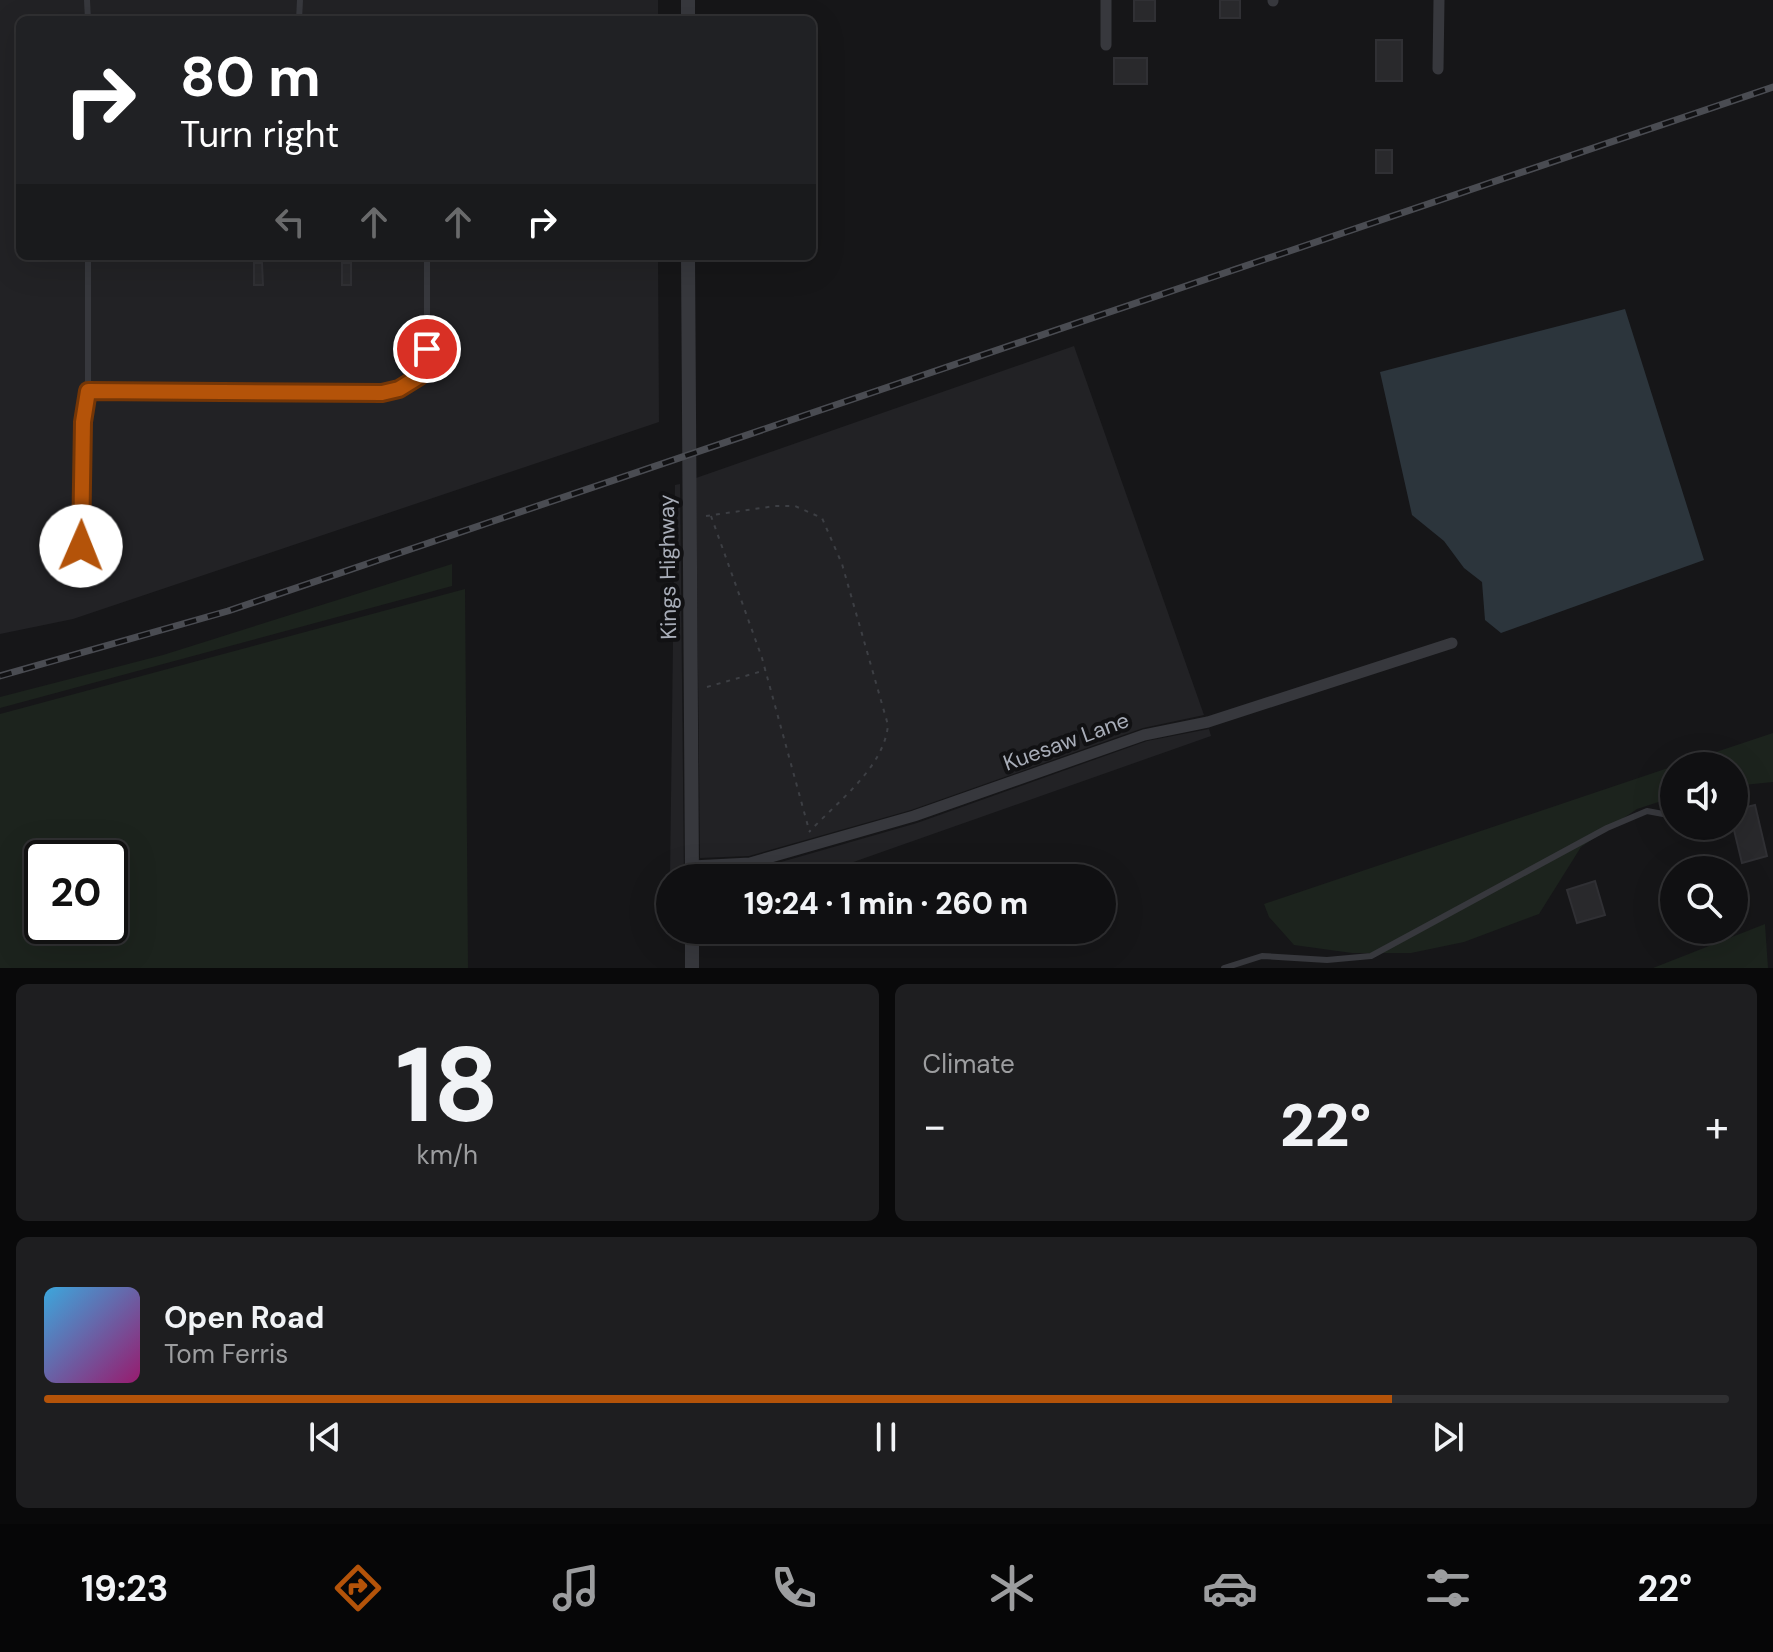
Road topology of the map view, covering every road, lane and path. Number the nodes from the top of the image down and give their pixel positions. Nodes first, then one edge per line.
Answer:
1 (1106, 0) edge
2 (1439, 0) edge
3 (1106, 45) dead end
4 (1438, 69) dead end
5 (88, 260) edge
6 (427, 260) edge
7 (688, 260) edge
8 (88, 391) junction
9 (711, 515) junction
10 (689, 519) junction
11 (81, 546) dead end
12 (1452, 643) dead end
13 (766, 670) junction
14 (690, 691) junction
15 (1660, 813) edge
16 (809, 831) junction
17 (791, 851) junction
18 (692, 864) edge
19 (744, 864) edge
20 (692, 944) edge
21 (692, 968) edge
22 (1224, 968) edge

1 - 3 street
2 - 4 street
5 - 8 lane
6 - 8 lane
7 - 10 street, Kings Highway
8 - 11 lane
9 - 10 path
9 - 13 path
9 - 16 path
10 - 14 street, Kings Highway
12 - 17 street, Kuesaw Lane
13 - 14 path
13 - 16 path
14 - 18 street, Kings Highway
15 - 22 lane
16 - 17 path
17 - 19 street, Kuesaw Lane
20 - 21 street

